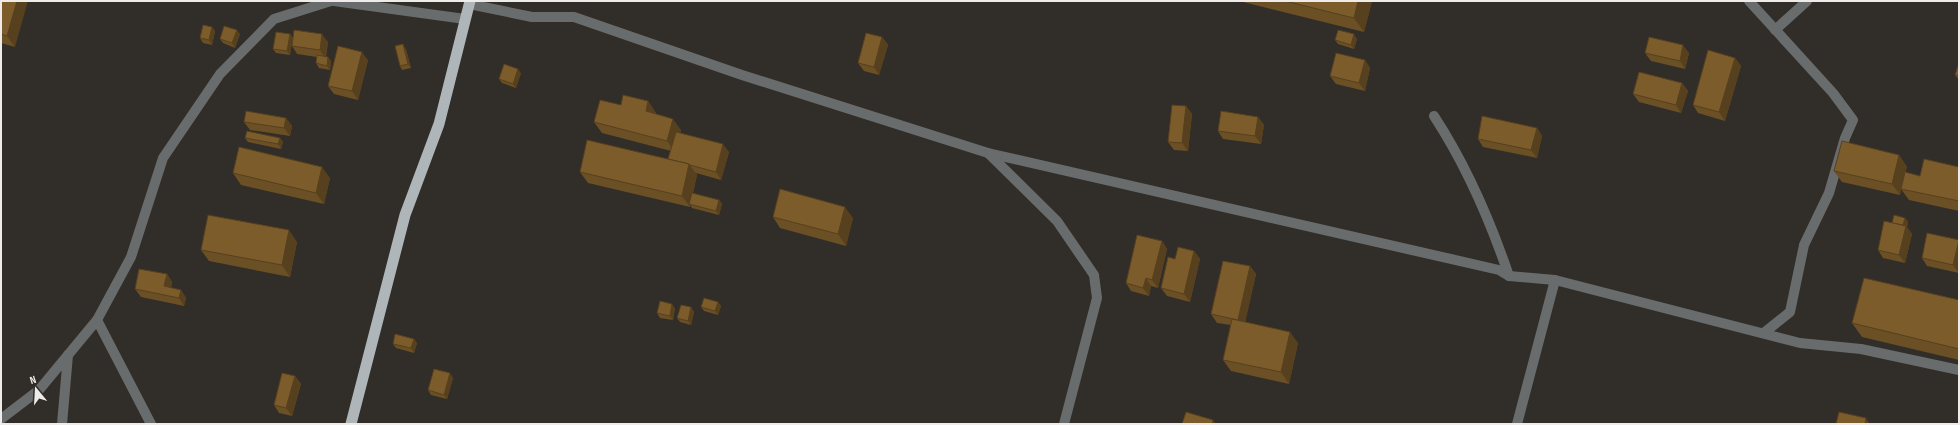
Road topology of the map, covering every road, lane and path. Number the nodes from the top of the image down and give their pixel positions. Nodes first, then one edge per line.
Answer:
1 (333, 1) edge
2 (1749, 1) edge
3 (1808, 1) edge
4 (470, 2) edge
5 (465, 19) junction
6 (1775, 30) junction
7 (1434, 116) dead end
8 (988, 153) junction
9 (1509, 276) junction
10 (1555, 280) junction
11 (97, 320) junction
12 (1765, 332) junction
13 (68, 355) junction
14 (1959, 370) edge
15 (1, 419) edge
16 (353, 422) edge
17 (62, 424) edge
18 (151, 424) edge
19 (1064, 424) edge
20 (1517, 424) edge

1 - 5 street
1 - 11 street
2 - 6 street
3 - 6 street
4 - 5 highway
4 - 8 street
5 - 16 highway
6 - 12 street
7 - 9 street
8 - 9 street
8 - 19 street
9 - 10 street
10 - 12 street
10 - 20 street
11 - 13 street
11 - 18 street
12 - 14 street
13 - 15 street
13 - 17 street

